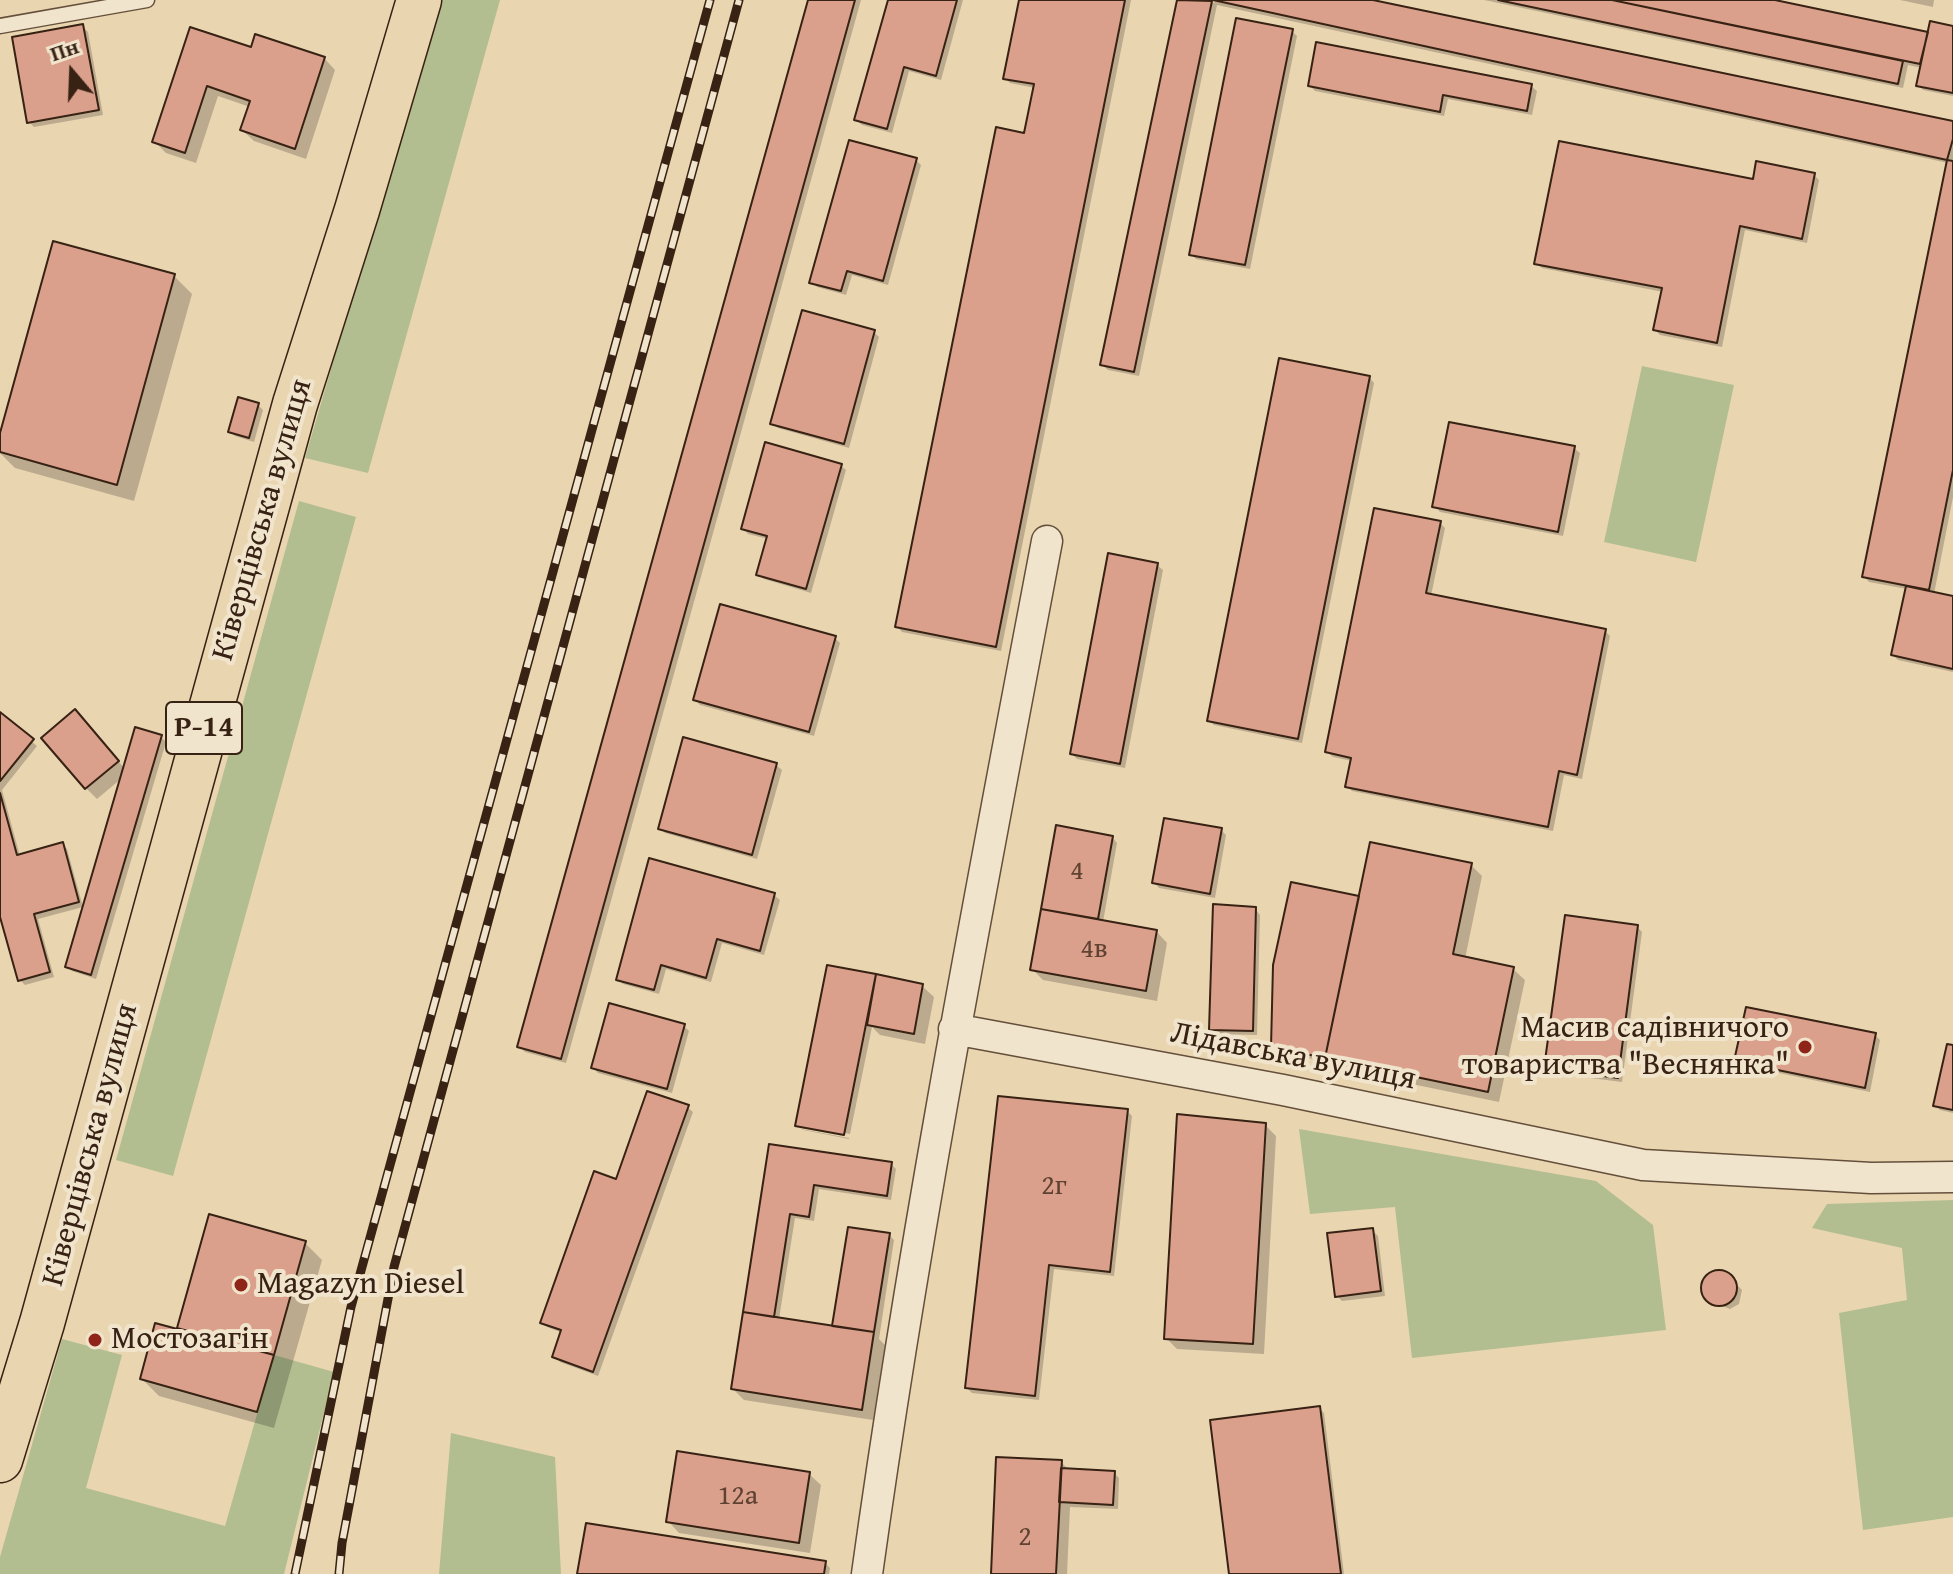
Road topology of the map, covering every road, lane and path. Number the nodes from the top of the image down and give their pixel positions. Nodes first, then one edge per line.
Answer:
1 (147, 0) edge
2 (419, 0) edge
3 (0, 26) edge
4 (1047, 541) dead end
5 (954, 1029) junction
6 (1953, 1177) edge
7 (0, 1460) edge
8 (867, 1574) edge

1 - 3 lane
2 - 7 main road, Ківерцівська вулиця / Р-14
4 - 5 street
5 - 6 street, Лідавська вулиця
5 - 8 street

